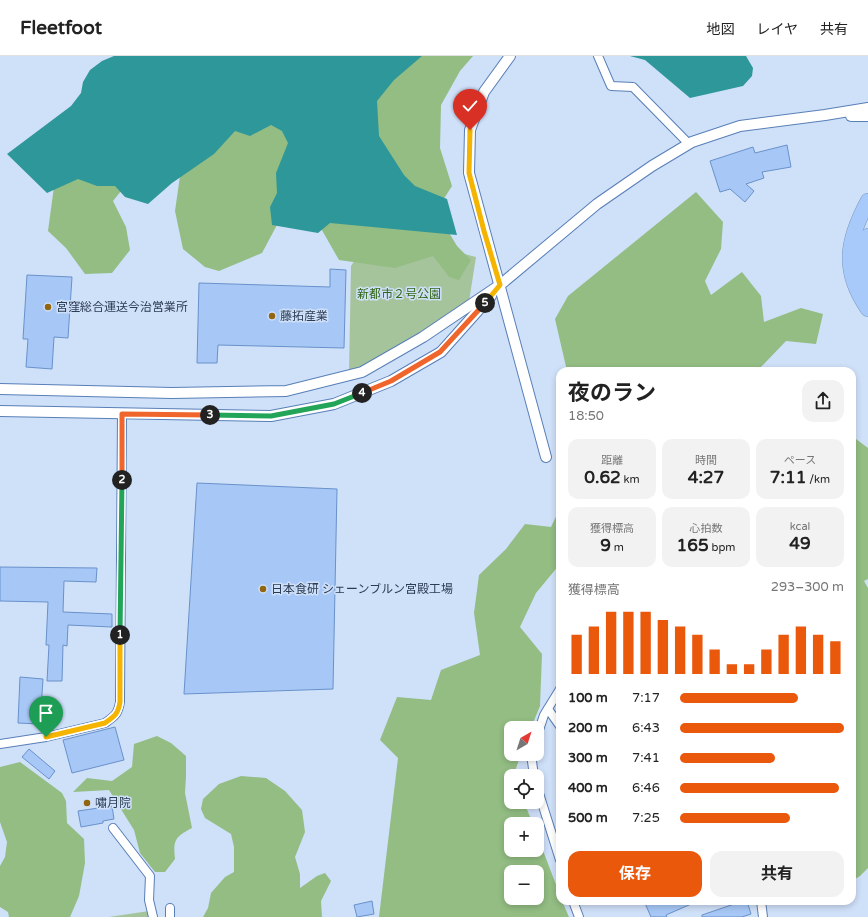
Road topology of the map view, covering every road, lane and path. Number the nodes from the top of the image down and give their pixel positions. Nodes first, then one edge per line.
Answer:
1 (510, 56) edge
2 (598, 56) edge
3 (868, 108) edge
4 (825, 115) junction
5 (868, 116) edge
6 (689, 144) junction
7 (868, 201) edge
8 (868, 236) edge
9 (500, 285) junction
10 (868, 290) edge
11 (868, 309) edge
12 (0, 389) edge
13 (0, 411) edge
14 (122, 414) junction
15 (546, 457) dead end
16 (556, 696) edge
17 (548, 709) junction
18 (556, 720) edge
19 (542, 721) edge
20 (0, 744) edge
21 (544, 809) edge
22 (113, 828) dead end
23 (556, 847) edge
24 (574, 905) edge
25 (762, 905) edge
26 (170, 908) dead end
27 (153, 917) edge
28 (170, 917) edge
29 (579, 917) edge
30 (763, 917) edge

1 - 9 street
2 - 6 street
3 - 4 street
4 - 5 street
4 - 6 street
6 - 9 street
7 - 11 highway
8 - 10 highway
9 - 12 street
9 - 14 street
9 - 15 street
13 - 14 street
14 - 20 street
16 - 17 street
17 - 18 street
17 - 19 street
21 - 23 street
22 - 27 street
24 - 29 street
25 - 30 street
26 - 28 street

